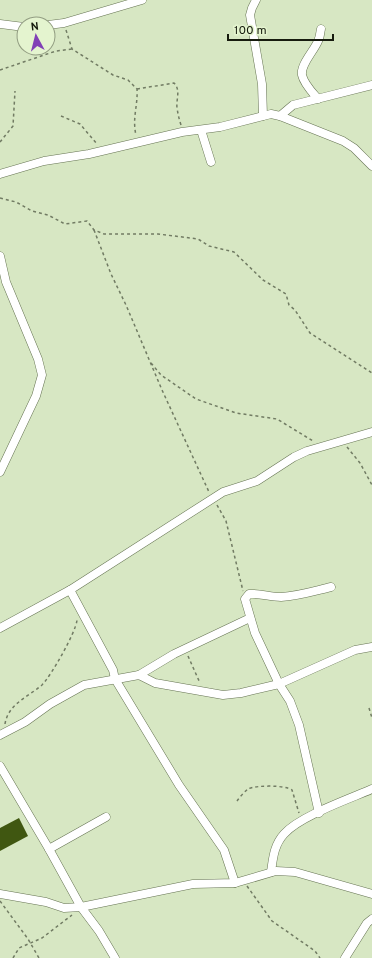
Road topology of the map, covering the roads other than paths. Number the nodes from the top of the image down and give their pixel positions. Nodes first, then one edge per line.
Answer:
1 (142, 0) edge
2 (256, 0) edge
3 (0, 24) edge
4 (56, 24) edge
5 (16, 26) edge
6 (321, 29) dead end
7 (372, 85) edge
8 (318, 99) junction
9 (263, 116) junction
10 (280, 116) junction
11 (202, 130) junction
12 (212, 162) dead end
13 (372, 166) edge
14 (0, 174) edge
15 (0, 256) edge
16 (3, 283) edge
17 (372, 432) edge
18 (0, 472) edge
19 (330, 587) dead end
20 (70, 590) junction
21 (250, 618) junction
22 (0, 628) edge
23 (372, 647) edge
24 (139, 675) junction
25 (115, 679) junction
26 (278, 684) junction
27 (0, 735) edge
28 (0, 766) edge
29 (372, 789) edge
30 (319, 813) junction
31 (106, 817) dead end
32 (49, 849) junction
33 (271, 872) junction
34 (239, 881) junction
35 (372, 894) edge
36 (1, 897) edge
37 (81, 907) junction
38 (372, 919) edge
39 (116, 958) edge
40 (345, 958) edge

1 - 4 street
2 - 9 street
3 - 5 street
6 - 8 street
7 - 8 street
8 - 10 street
9 - 10 street
9 - 11 street
10 - 13 street
11 - 12 street
11 - 14 street
15 - 16 street
16 - 18 street
17 - 20 street
19 - 21 street
20 - 22 street
20 - 25 street
21 - 24 street
21 - 26 street
23 - 26 street
24 - 25 street
24 - 26 street
25 - 27 street
25 - 34 street
26 - 30 street
28 - 32 street
29 - 30 street
30 - 33 street
31 - 32 street
32 - 37 street
33 - 34 street
33 - 35 street
34 - 37 street
36 - 37 street
37 - 39 street
38 - 40 street

